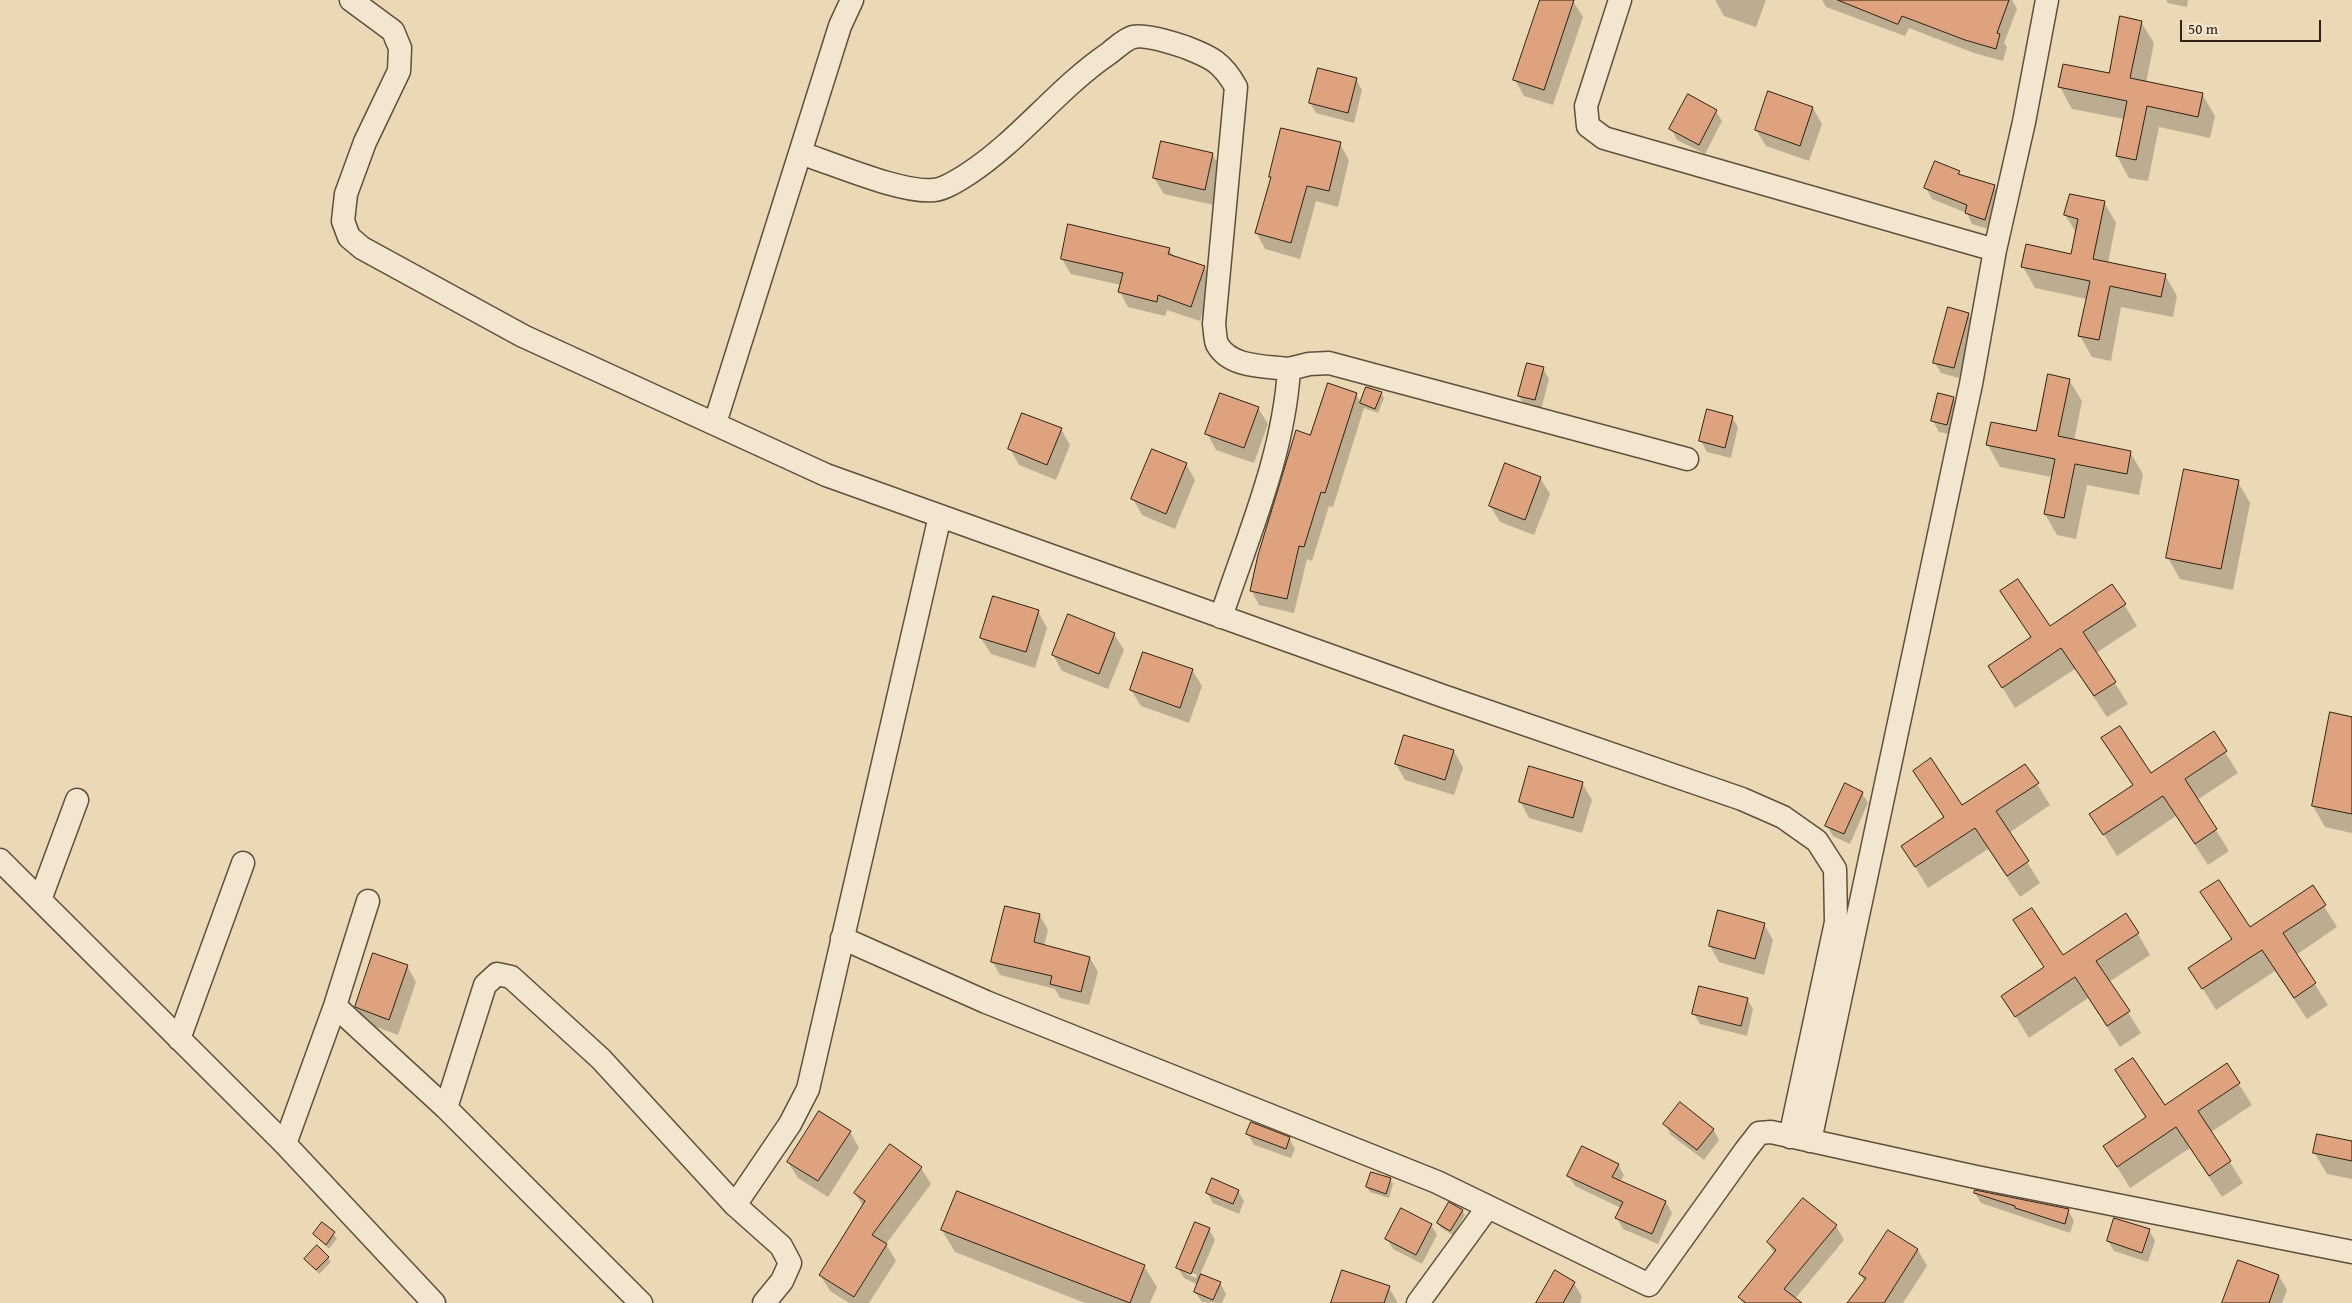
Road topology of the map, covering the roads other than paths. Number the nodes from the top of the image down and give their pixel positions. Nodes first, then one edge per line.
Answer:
1 (351, 0) edge
2 (852, 0) edge
3 (1620, 0) edge
4 (2047, 0) edge
5 (800, 153) junction
6 (1995, 250) junction
7 (1288, 368) junction
8 (715, 422) junction
9 (1686, 459) dead end
10 (940, 516) junction
11 (1221, 616) junction
12 (77, 800) dead end
13 (0, 860) edge
14 (243, 864) dead end
15 (40, 900) junction
16 (368, 901) dead end
17 (842, 938) junction
18 (335, 1006) junction
19 (180, 1039) junction
20 (446, 1108) junction
21 (1800, 1139) junction
22 (285, 1144) junction
23 (735, 1204) junction
24 (1488, 1208) junction
25 (2352, 1252) edge
26 (434, 1303) edge
27 (641, 1303) edge
28 (764, 1303) edge
29 (1418, 1303) edge

1 - 8 street
2 - 5 street
3 - 6 street
4 - 6 street
5 - 7 street
5 - 8 street
6 - 21 street
7 - 9 street
7 - 11 street
8 - 10 street
10 - 11 street
10 - 17 street
11 - 21 street
12 - 15 street
13 - 15 street
14 - 19 street
15 - 19 street
16 - 18 street
17 - 23 street
17 - 24 street
18 - 20 street
18 - 22 street
19 - 22 street
20 - 23 street
20 - 27 street
21 - 24 street
21 - 25 street
22 - 26 street
23 - 28 street
24 - 29 street

